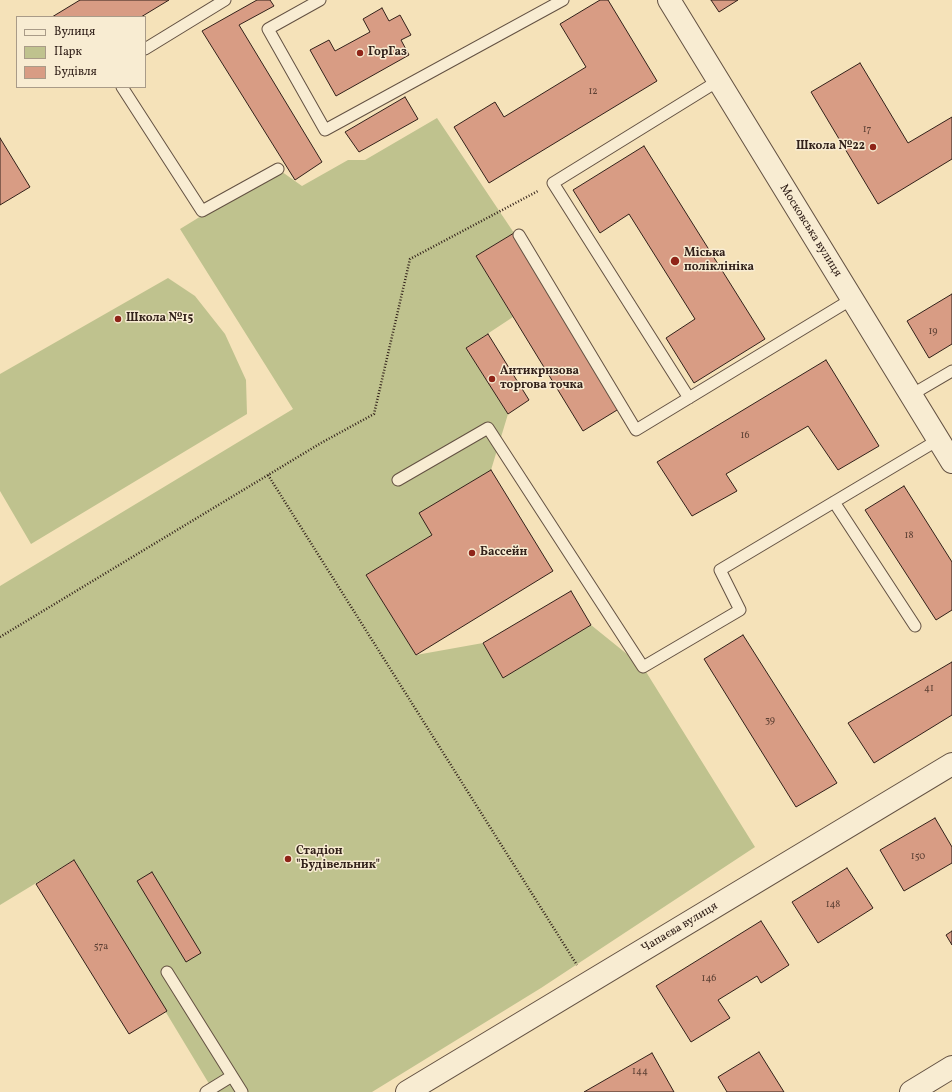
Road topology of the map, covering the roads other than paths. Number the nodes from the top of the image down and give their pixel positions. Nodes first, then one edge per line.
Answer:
1 (224, 0) edge
2 (320, 0) edge
3 (539, 0) edge
4 (563, 0) edge
5 (669, 0) edge
6 (545, 10) junction
7 (146, 48) edge
8 (718, 81) junction
9 (123, 88) edge
10 (278, 169) dead end
11 (519, 235) dead end
12 (852, 299) junction
13 (952, 370) edge
14 (911, 395) junction
15 (689, 398) junction
16 (938, 440) junction
17 (952, 462) edge
18 (398, 480) dead end
19 (834, 502) junction
20 (915, 626) dead end
21 (952, 764) edge
22 (168, 972) dead end
23 (952, 1066) edge
24 (232, 1076) junction
25 (206, 1092) edge
26 (242, 1092) edge
27 (407, 1092) edge
28 (911, 1092) edge

1 - 7 lane
2 - 6 lane
3 - 6 lane
4 - 6 lane
5 - 8 street, Московська вулиця
8 - 12 street, Московська вулиця
8 - 15 lane
9 - 10 lane
11 - 15 lane
12 - 14 street, Московська вулиця
12 - 15 lane
13 - 14 lane
14 - 16 street, Московська вулиця
16 - 17 street, Московська вулиця
16 - 19 lane
18 - 19 lane
19 - 20 lane
21 - 27 street, Чапаєва вулиця
22 - 24 lane
23 - 28 street
24 - 25 lane
24 - 26 lane

